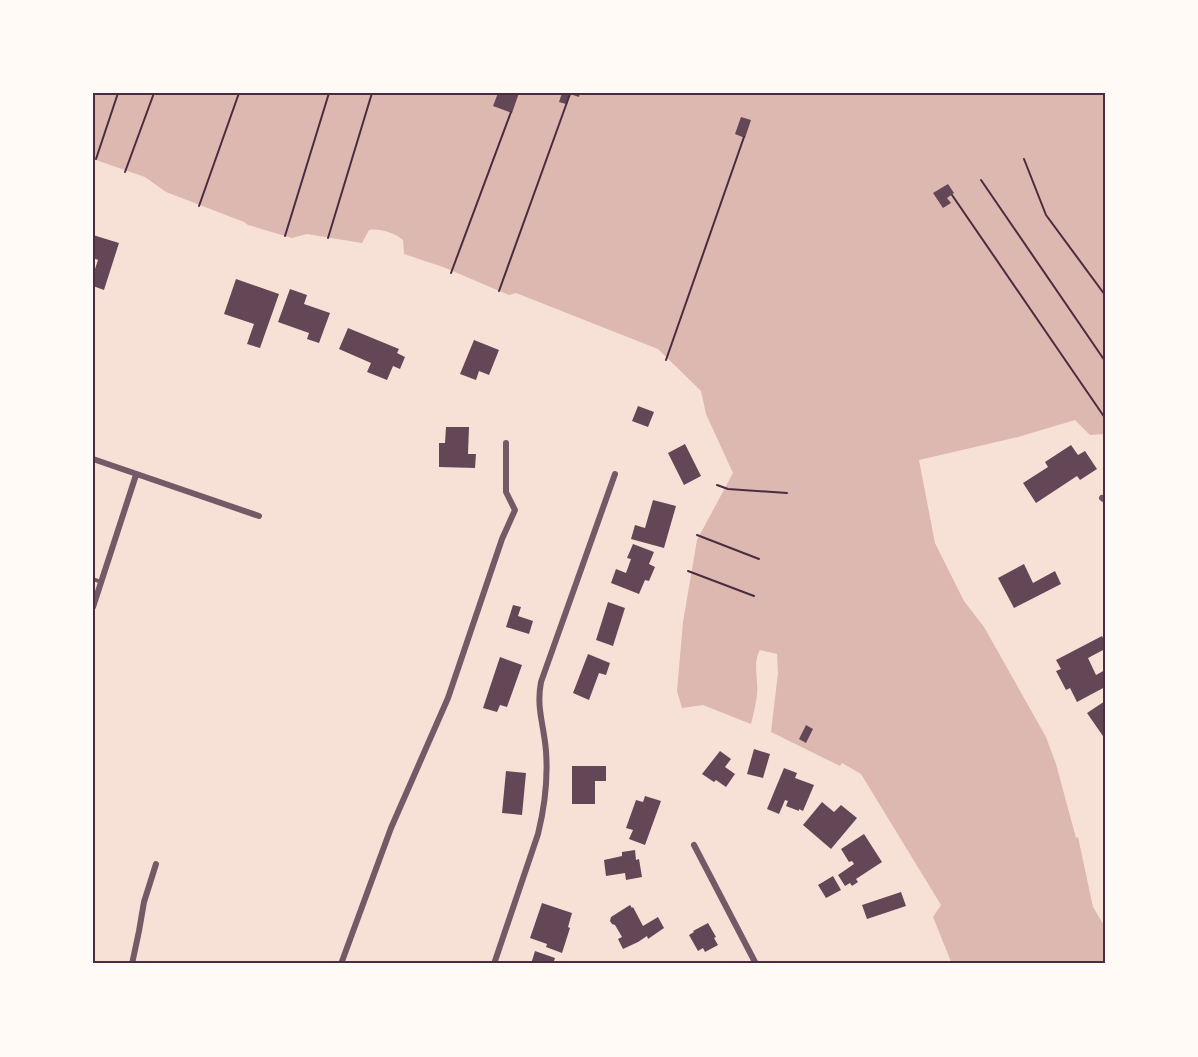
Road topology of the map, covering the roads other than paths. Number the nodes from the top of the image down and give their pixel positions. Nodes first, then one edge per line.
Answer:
1 (506, 443) dead end
2 (93, 459) edge
3 (615, 474) dead end
4 (136, 475) junction
5 (259, 516) dead end
6 (93, 579) edge
7 (102, 582) junction
8 (93, 607) edge
9 (694, 845) dead end
10 (156, 864) dead end
11 (132, 964) edge
12 (341, 964) edge
13 (494, 964) edge
14 (756, 964) edge

1 - 12 street
2 - 4 street
3 - 13 street
4 - 5 street
4 - 7 street
6 - 7 lane
7 - 8 street
9 - 14 street
10 - 11 street

